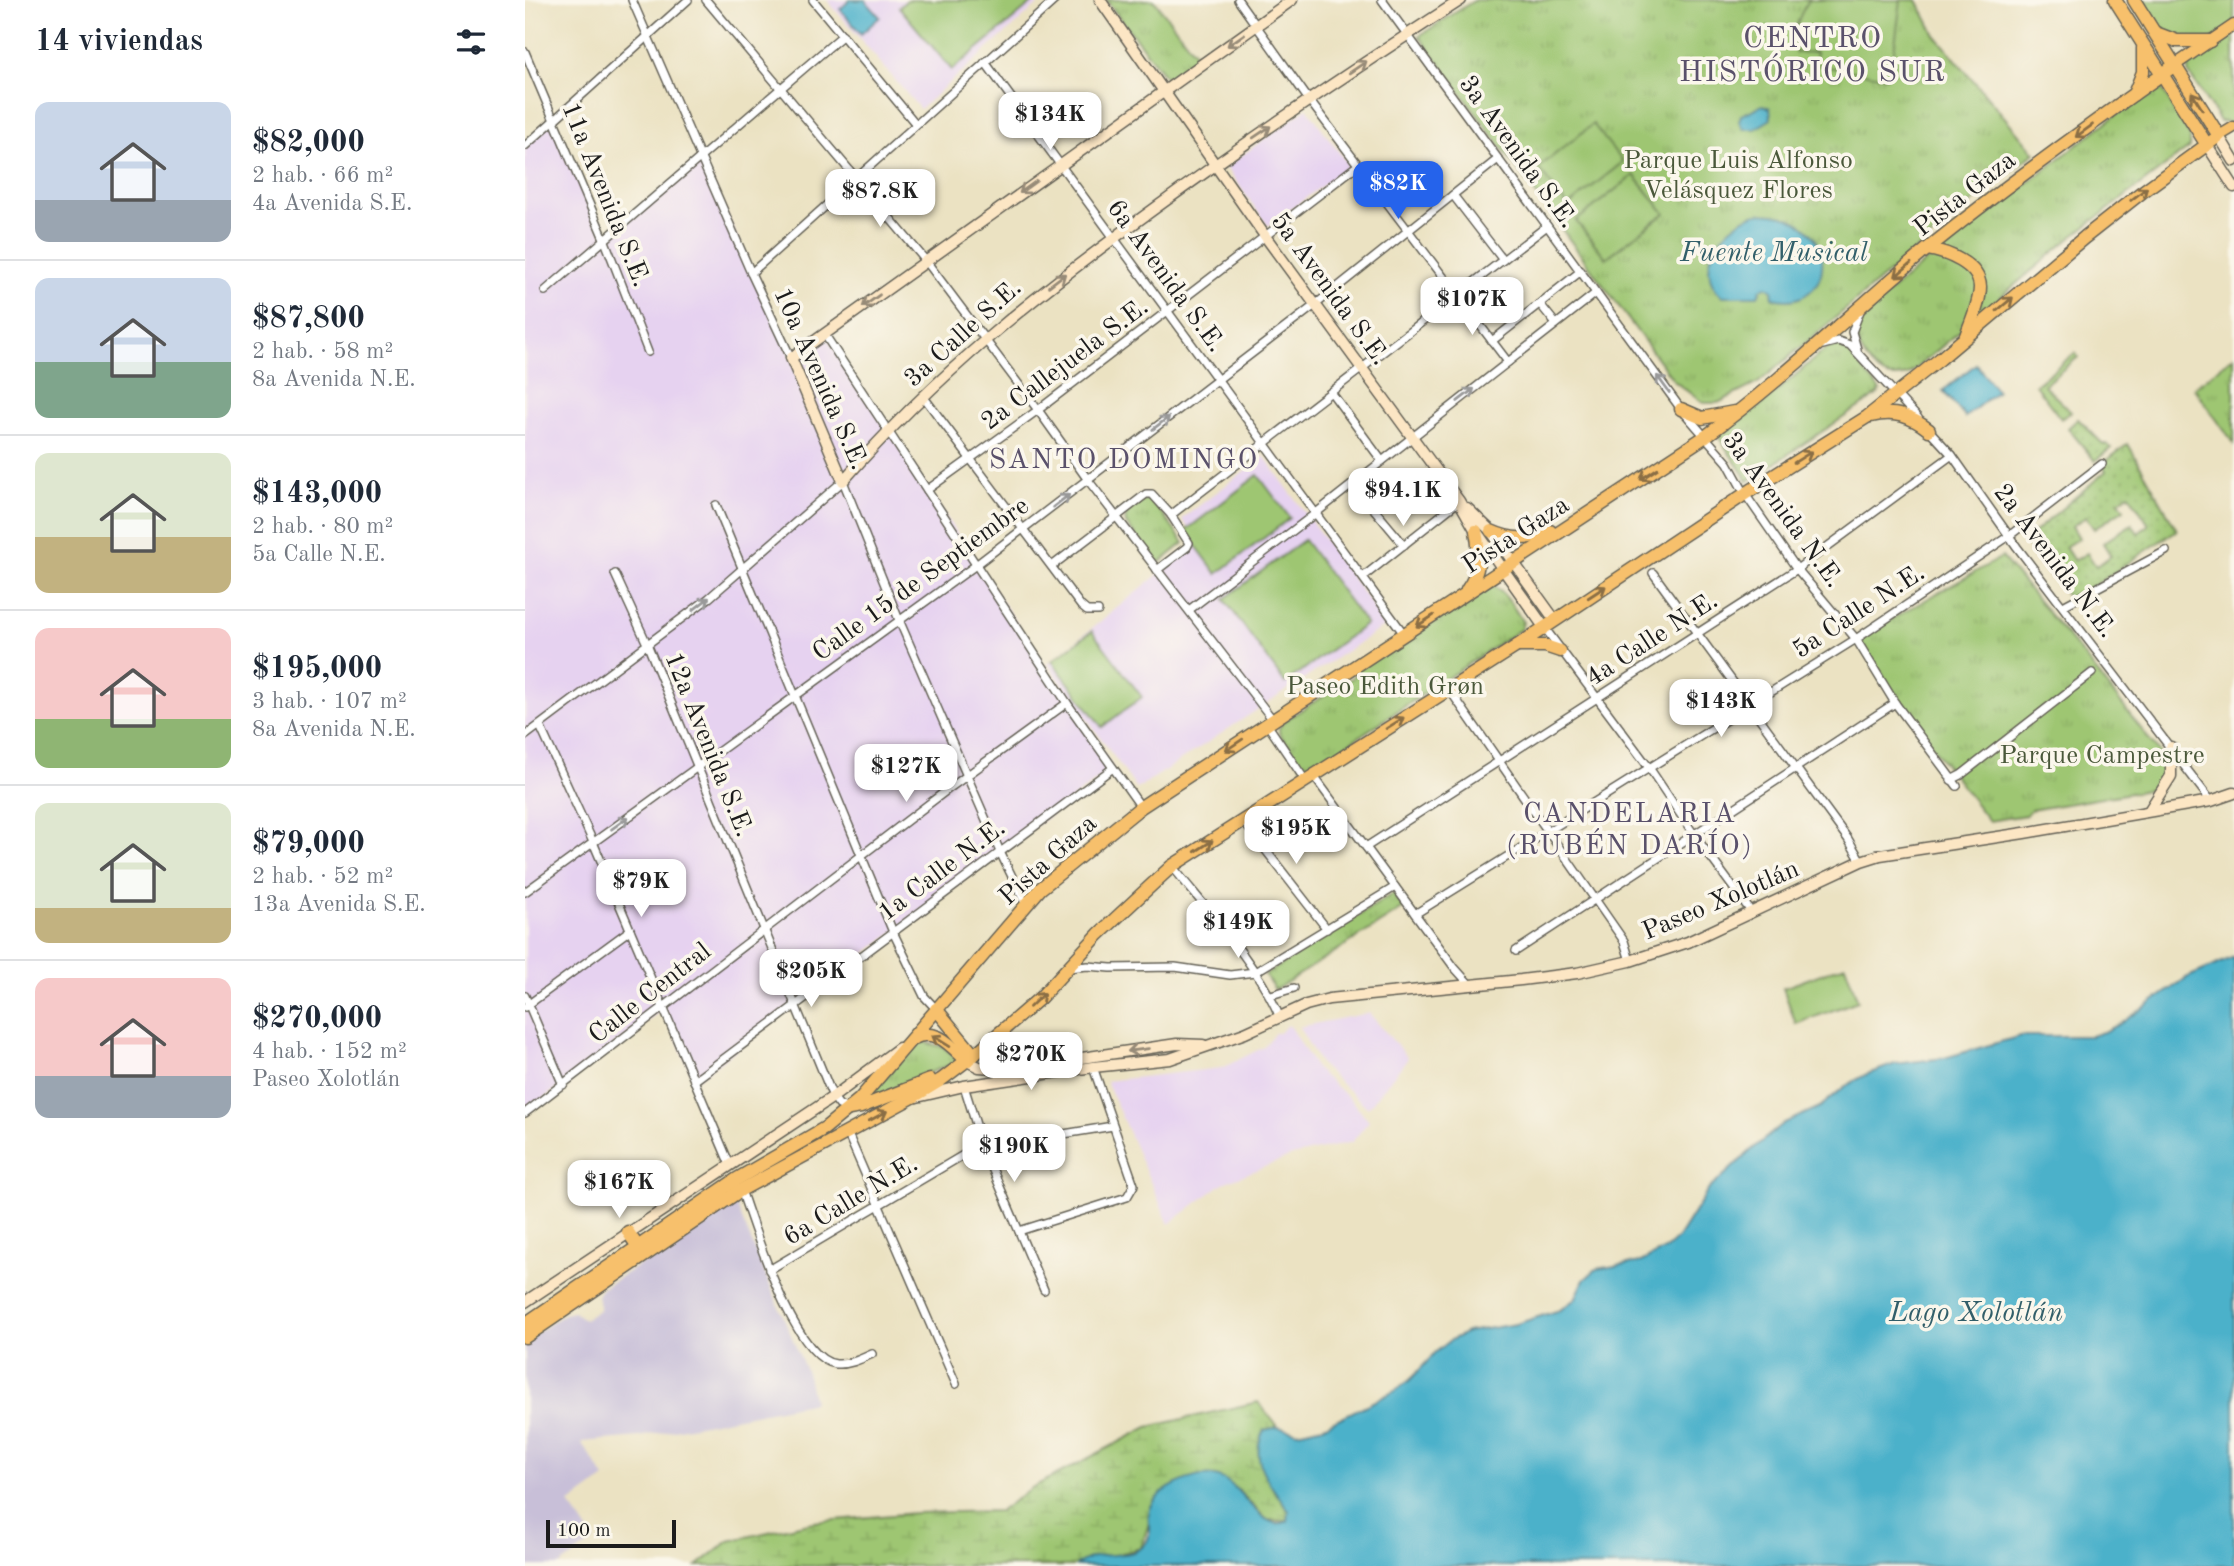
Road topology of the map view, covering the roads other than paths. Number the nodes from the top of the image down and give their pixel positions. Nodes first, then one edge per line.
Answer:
1 (632, 0) edge
2 (688, 0) edge
3 (706, 0) edge
4 (813, 0) edge
5 (1055, 0) edge
6 (1100, 0) edge
7 (1238, 0) edge
8 (1292, 0) edge
9 (1382, 0) edge
10 (1461, 0) edge
11 (2115, 0) edge
12 (2134, 0) edge
13 (1256, 25) junction
14 (2234, 25) edge
15 (2153, 31) junction
16 (1407, 34) junction
17 (647, 35) junction
18 (843, 35) junction
19 (2141, 40) junction
20 (2210, 41) junction
21 (525, 52) edge
22 (985, 62) junction
23 (2175, 65) junction
24 (2162, 74) junction
25 (781, 89) junction
26 (1164, 91) junction
27 (2134, 95) junction
28 (1309, 100) junction
29 (554, 120) junction
30 (915, 123) junction
31 (2234, 127) edge
32 (2219, 136) junction
33 (2207, 145) junction
34 (525, 146) edge
35 (701, 158) junction
36 (1497, 159) junction
37 (2234, 161) edge
38 (1216, 163) junction
39 (1060, 164) junction
40 (1358, 165) junction
41 (856, 179) junction
42 (2234, 187) edge
43 (1453, 195) junction
44 (1547, 226) junction
45 (1408, 230) junction
46 (1265, 236) junction
47 (1114, 238) junction
48 (605, 240) junction
49 (1928, 249) junction
50 (1503, 260) junction
51 (926, 261) junction
52 (1580, 271) junction
53 (751, 273) junction
54 (545, 291) dead end
55 (1596, 293) junction
56 (1458, 295) junction
57 (1540, 304) junction
58 (1315, 305) junction
59 (1861, 307) junction
60 (1168, 311) junction
61 (1556, 324) junction
62 (825, 335) junction
63 (1966, 337) junction
64 (985, 339) junction
65 (1492, 341) junction
66 (1816, 347) junction
67 (648, 352) dead end
68 (1859, 352) junction
69 (792, 358) junction
70 (1508, 362) junction
71 (1362, 369) junction
72 (1217, 379) junction
73 (1331, 392) junction
74 (1896, 395) junction
75 (923, 396) junction
76 (1681, 409) junction
77 (1038, 410) junction
78 (1741, 411) junction
79 (1867, 417) junction
80 (1929, 430) junction
81 (888, 432) junction
82 (1706, 436) junction
83 (1412, 437) junction
84 (1265, 443) junction
85 (1952, 455) junction
86 (970, 459) junction
87 (1381, 461) junction
88 (2102, 464) dead end
89 (1088, 480) junction
90 (843, 481) junction
91 (1353, 484) junction
92 (927, 490) junction
93 (1745, 494) junction
94 (1459, 502) junction
95 (716, 505) dead end
96 (1316, 513) junction
97 (1171, 515) junction
98 (1116, 517) junction
99 (1580, 519) junction
100 (1023, 529) junction
101 (1476, 531) junction
102 (1491, 531) junction
103 (2009, 536) junction
104 (1403, 545) junction
105 (2166, 551) dead end
106 (976, 565) junction
107 (1052, 566) junction
108 (1508, 566) junction
109 (1797, 569) junction
110 (742, 570) junction
111 (1157, 570) junction
112 (1653, 573) dead end
113 (615, 574) dead end
114 (1363, 577) junction
115 (1461, 597) junction
116 (2063, 606) junction
117 (1189, 610) junction
118 (1098, 611) dead end
119 (899, 620) junction
120 (1550, 623) junction
121 (1404, 634) junction
122 (1697, 634) junction
123 (1856, 639) junction
124 (648, 646) junction
125 (1517, 646) junction
126 (1560, 651) junction
127 (2092, 673) dead end
128 (1449, 689) junction
129 (795, 695) junction
130 (1597, 697) junction
131 (1067, 703) junction
132 (1895, 703) junction
133 (1749, 704) junction
134 (1270, 722) junction
135 (540, 726) junction
136 (525, 736) edge
137 (2171, 747) junction
138 (1499, 761) junction
139 (1795, 767) junction
140 (696, 768) junction
141 (1113, 768) junction
142 (1650, 769) junction
143 (967, 776) junction
144 (1309, 778) junction
145 (1951, 780) junction
146 (1957, 786) dead end
147 (2234, 793) edge
148 (2211, 801) junction
149 (2234, 803) edge
150 (1142, 807) junction
151 (2149, 811) junction
152 (1243, 821) junction
153 (1548, 830) junction
154 (1695, 836) junction
155 (593, 842) junction
156 (1366, 847) junction
157 (1000, 851) junction
158 (861, 856) junction
159 (1861, 860) junction
160 (1172, 866) junction
161 (1395, 887) junction
162 (525, 891) edge
163 (1596, 900) junction
164 (1026, 905) junction
165 (1752, 913) junction
166 (1415, 914) junction
167 (1327, 929) junction
168 (630, 930) junction
169 (764, 930) junction
170 (893, 932) junction
171 (1516, 951) dead end
172 (1630, 961) junction
173 (1068, 968) junction
174 (1255, 972) junction
175 (1471, 986) junction
176 (1294, 988) dead end
177 (1271, 995) junction
178 (525, 996) edge
179 (794, 1005) junction
180 (527, 1006) edge
181 (664, 1007) junction
182 (936, 1009) junction
183 (1280, 1018) junction
184 (1003, 1031) junction
185 (912, 1039) junction
186 (1206, 1045) junction
187 (971, 1058) junction
188 (1032, 1066) junction
189 (1093, 1067) junction
190 (954, 1071) junction
191 (694, 1081) junction
192 (563, 1085) junction
193 (964, 1086) junction
194 (832, 1097) junction
195 (913, 1097) junction
196 (848, 1109) junction
197 (525, 1113) edge
198 (1114, 1126) junction
199 (847, 1132) junction
200 (983, 1147) junction
201 (730, 1165) junction
202 (741, 1190) junction
203 (880, 1207) junction
204 (1019, 1231) junction
205 (628, 1232) junction
206 (638, 1247) junction
207 (769, 1270) junction
208 (1044, 1290) dead end
209 (525, 1301) edge
210 (525, 1324) edge
211 (525, 1337) edge
212 (872, 1354) dead end
213 (956, 1384) dead end

1 - 17 street, 10a Avenida S.E.
2 - 17 street
3 - 25 street
4 - 18 street
5 - 22 street
6 - 26 street, 5a Avenida S.E.
7 - 13 street
8 - 13 street
9 - 16 street
10 - 16 street, 3a Calle S.E.
11 - 19 highway
12 - 15 highway
13 -> 26 street
13 - 28 street
14 - 20 main road, Pista Gaza
15 - 20 highway
15 - 23 highway
28 -> 16 street, 3a Calle S.E.
16 - 36 street, 3a Avenida S.E.
17 - 29 street
17 - 35 street, 10a Avenida S.E.
18 - 25 street
18 - 30 street
19 - 24 highway
19 - 27 highway
20 - 23 main road, Pista Gaza
21 - 29 street, 11a Avenida S.E.
22 - 30 street
22 - 39 street, 6a Avenida S.E.
23 - 24 highway, Pista Gaza
32 -> 23 highway
24 - 27 highway, Pista Gaza
24 - 33 highway
25 - 35 street
25 - 41 street
26 - 38 street, 5a Avenida S.E.
26 - 39 street
27 -> 49 highway, Pista Gaza
38 -> 28 street, 3a Calle S.E.
28 - 40 street
29 - 34 street
29 - 48 street, 11a Avenida S.E.
30 - 41 street
31 - 32 main road
32 - 33 highway
32 - 37 street
33 - 42 street
63 -> 33 highway
35 - 48 street
35 - 53 street, 10a Avenida S.E.
36 - 43 street, Calle 15 de Septiembre
36 - 44 street, 3a Avenida S.E.
38 - 46 street, 5a Avenida S.E.
38 - 47 street, 3a Calle S.E.
39 - 47 street, 6a Avenida S.E.
39 -> 51 street
40 - 45 street
40 - 46 street, 2a Callejuela S.E.
41 - 51 street
41 - 53 street
43 - 45 street, Calle 15 de Septiembre
43 - 50 street
44 - 50 street
44 - 52 street, 3a Avenida S.E.
45 - 56 street
45 - 58 street, Calle 15 de Septiembre
46 - 58 street, 5a Avenida S.E.
46 - 60 street, 2a Callejuela S.E.
47 - 60 street, 6a Avenida S.E.
64 -> 47 street, 3a Calle S.E.
48 - 54 street
48 - 67 street, 11a Avenida S.E.
49 -> 59 highway, Pista Gaza
49 - 63 highway
50 - 56 street
51 -> 62 street
51 - 64 street
52 - 55 street, 3a Avenida S.E.
52 - 57 street
53 - 69 street, 10a Avenida S.E.
55 - 61 street
76 -> 55 street, 3a Avenida N.E.
56 - 65 street
56 - 71 street
57 - 61 street
57 - 65 street
58 - 71 street, 5a Avenida S.E.
58 - 72 street, Calle 15 de Septiembre
59 - 66 highway, Pista Gaza
59 - 68 street
60 - 72 street, 6a Avenida S.E.
60 - 77 street, 2a Callejuela S.E.
61 - 70 street
62 - 69 street
62 - 81 street
63 - 74 highway
64 - 75 street, 3a Calle S.E.
64 - 77 street
65 - 70 street
66 - 68 street
66 - 78 highway, Pista Gaza
68 - 74 street, 2a Avenida N.E.
69 - 90 street, 10a Avenida S.E.
83 -> 70 street
71 - 73 street
71 - 83 street, 5a Avenida S.E.
72 - 84 street, 6a Avenida S.E.
89 -> 72 street, Calle 15 de Septiembre
73 - 84 street
73 - 87 street
74 - 79 highway
74 - 80 street, 2a Avenida N.E.
75 - 81 street, 3a Calle S.E.
75 - 86 street
76 - 78 highway
76 - 82 street, 3a Avenida N.E.
77 - 86 street, 2a Callejuela S.E.
77 - 89 street
78 - 82 highway, Pista Gaza
79 - 80 highway
93 -> 79 highway
80 - 85 street, 2a Avenida N.E.
81 - 90 street, 3a Calle S.E.
81 - 92 street
82 - 93 street, 3a Avenida N.E.
82 -> 99 highway, Pista Gaza
83 - 87 street
83 - 94 street, 5a Avenida S.E.
84 - 96 street, 6a Avenida S.E.
84 - 97 street
85 - 103 street, 2a Avenida N.E.
85 - 109 street, 4a Calle N.E.
86 - 92 street, 2a Callejuela S.E.
86 - 100 street
87 - 91 street
88 - 103 street, 5a Calle N.E.
89 - 98 street
100 -> 89 street, Calle 15 de Septiembre
90 - 110 street, 3a Calle S.E.
90 - 119 street, 10a Avenida S.E.
91 - 96 street
91 - 104 street
92 - 106 street
93 - 109 street, 3a Avenida N.E.
120 -> 93 highway
94 - 101 street
94 - 102 street
94 - 104 street
95 - 110 street
96 - 114 street, 6a Avenida S.E.
96 - 117 street
97 - 98 street
97 - 111 street
98 - 107 street
98 - 111 street
99 - 102 highway
99 - 108 highway, Pista Gaza
100 - 106 street, Calle 15 de Septiembre
100 - 107 street
101 - 108 street
101 - 115 highway
102 - 108 street
103 - 116 street, 2a Avenida N.E.
103 - 123 street, 5a Calle N.E.
104 - 114 street
105 - 116 street
106 - 119 street, Calle 15 de Septiembre
106 - 131 street
107 - 118 street
108 - 115 highway, Pista Gaza
108 - 120 street
109 - 122 street, 4a Calle N.E.
109 - 123 street, 3a Avenida N.E.
124 -> 110 street, 3a Calle S.E.
110 - 129 street
111 - 117 street
112 - 122 street
113 - 124 street, 12a Avenida S.E.
114 - 121 street, 6a Avenida S.E.
115 -> 121 highway, Pista Gaza
116 - 137 street, 2a Avenida N.E.
117 - 134 street
119 - 129 street, Calle 15 de Septiembre
119 - 143 street, 10a Avenida S.E.
120 - 125 highway
120 - 126 street
121 - 134 highway, Pista Gaza
122 - 130 street, 4a Calle N.E.
122 - 133 street
123 - 132 street, 3a Avenida N.E.
123 - 133 street, 5a Calle N.E.
124 - 135 street, 3a Calle S.E.
124 - 140 street, 12a Avenida S.E.
125 - 126 highway
125 - 128 highway
126 - 130 street
127 - 145 street
128 - 138 street
144 -> 128 highway
129 - 140 street, Calle 15 de Septiembre
129 - 158 street
130 - 138 street, 4a Calle N.E.
130 - 142 street
131 - 141 street
131 - 143 street, Calle Central
132 - 139 street
132 - 145 street, 3a Avenida N.E.
133 - 139 street
133 - 142 street, 5a Calle N.E.
134 - 144 street
134 -> 150 highway, Pista Gaza
135 - 136 street, 3a Calle S.E.
135 - 155 street
137 - 148 street, 2a Avenida N.E.
137 - 151 street
138 - 153 street
138 - 156 street, 4a Calle N.E.
139 - 154 street
139 - 159 street
155 -> 140 street, Calle 15 de Septiembre
140 - 169 street, 12a Avenida S.E.
141 - 150 street
141 - 157 street, 1a Calle N.E.
142 - 153 street, 5a Calle N.E.
142 - 154 street
143 - 157 street, 10a Avenida S.E.
143 - 158 street, Calle Central
144 - 152 highway
144 - 156 street
145 - 146 street, 3a Avenida N.E.
147 - 148 street, Paseo Xolotlán
148 - 149 street, Paseo Xolotlán
148 - 151 street, Paseo Xolotlán
150 - 164 highway, Pista Gaza
151 - 159 street, Paseo Xolotlán
160 -> 152 highway
152 - 167 street
153 - 163 street
153 - 166 street, 5a Calle N.E.
154 - 163 street
154 - 165 street
155 - 162 street, Calle 15 de Septiembre
155 - 168 street
156 - 161 street
157 - 164 street, 10a Avenida S.E.
157 - 170 street, 1a Calle N.E.
158 - 169 street, Calle Central
158 - 170 street
159 - 165 street, Paseo Xolotlán
160 - 173 highway
160 - 174 street
161 - 166 street
161 - 167 street
163 - 171 street
163 - 172 street
164 - 182 highway, Pista Gaza
165 - 172 street, Paseo Xolotlán
166 - 175 street
167 - 174 street
168 - 180 street
168 - 181 street
169 - 179 street, 12a Avenida S.E.
169 - 181 street, Calle Central
170 - 179 street, 1a Calle N.E.
170 - 182 street
172 - 175 street, Paseo Xolotlán
173 - 174 street
184 -> 173 highway
174 - 177 street
175 - 183 street, Paseo Xolotlán
176 - 177 street
177 - 183 street
178 - 180 street
179 - 191 street, 1a Calle N.E.
179 - 194 street, 12a Avenida S.E.
180 - 192 street
181 - 191 street
181 - 192 street, Calle Central
182 - 185 highway, Pista Gaza
182 - 187 highway
183 - 186 street, Paseo Xolotlán
184 - 187 highway
184 - 188 highway
187 -> 185 highway
185 - 194 street
185 - 196 highway, Pista Gaza
186 -> 188 street, Paseo Xolotlán
186 - 189 street, Paseo Xolotlán
187 - 188 street, Paseo Xolotlán
187 - 190 highway
189 - 193 street, Paseo Xolotlán
189 - 198 street
190 - 195 highway
190 - 196 highway
191 - 201 street
192 - 197 street, Calle Central
193 - 195 street, Paseo Xolotlán
193 - 200 street
194 - 196 street
194 - 201 street
199 -> 195 highway
196 - 206 highway
198 - 200 street, 6a Calle N.E.
198 - 204 street
199 - 202 highway
199 - 203 street
200 - 203 street, 6a Calle N.E.
200 - 204 street
201 - 205 street
202 - 207 street
202 - 211 highway
203 - 207 street, 6a Calle N.E.
203 - 213 street
204 - 208 street
205 - 206 highway
205 - 209 street
206 - 210 highway
207 - 212 street

